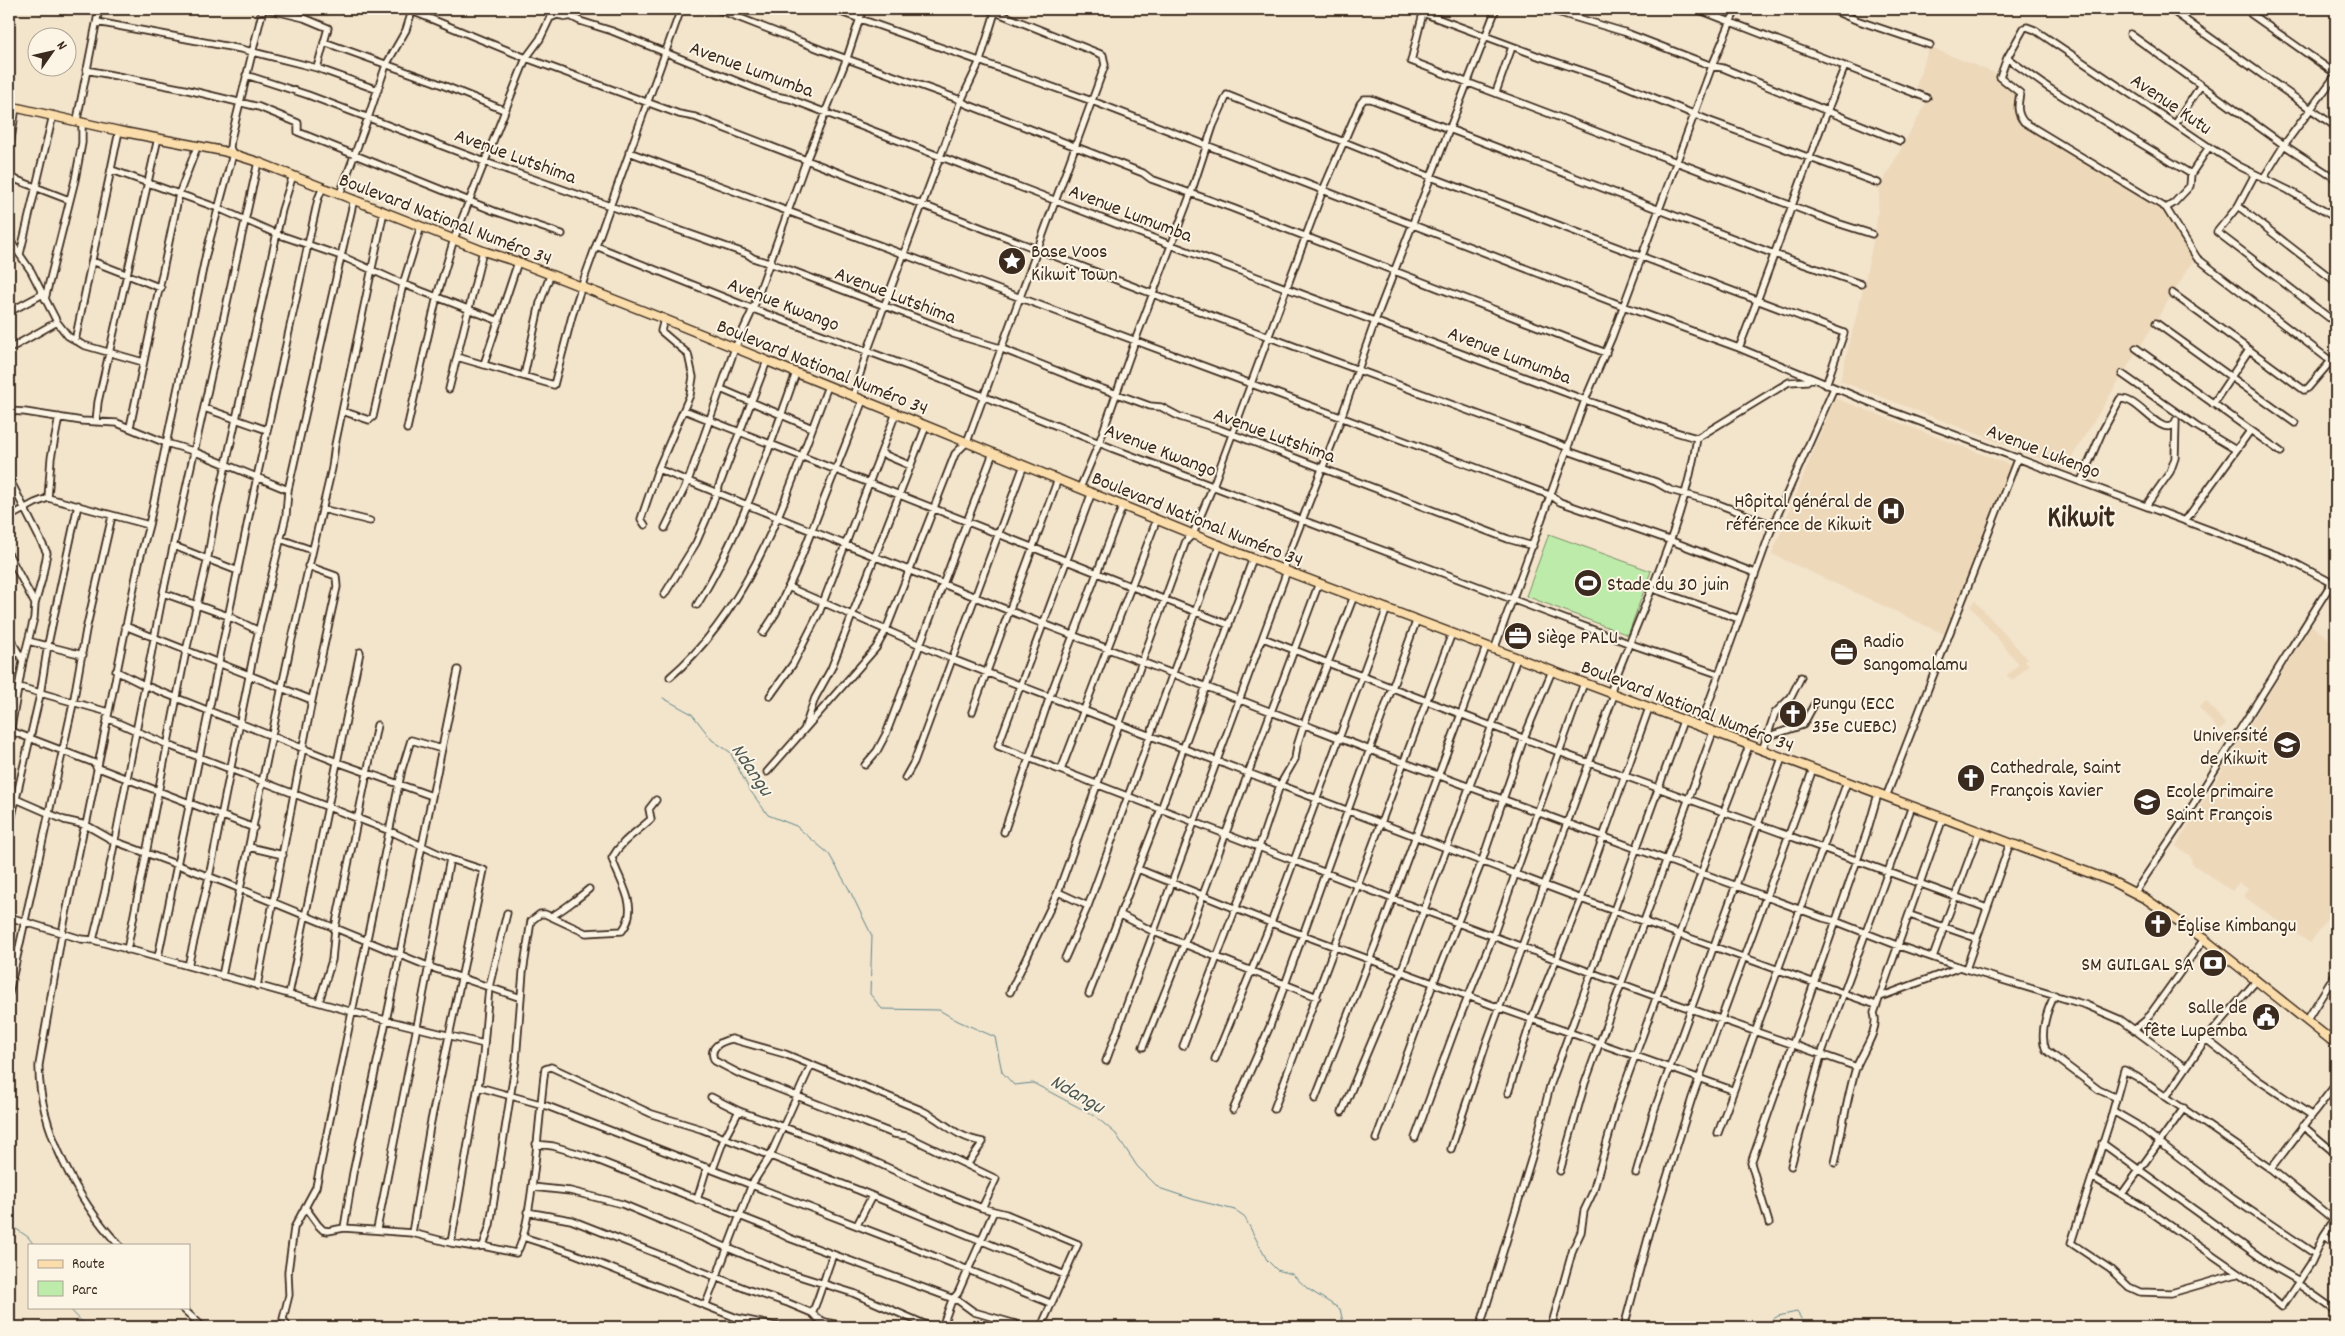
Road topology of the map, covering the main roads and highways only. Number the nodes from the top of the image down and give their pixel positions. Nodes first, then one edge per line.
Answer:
1 (12, 106) edge
2 (2336, 1044) edge

1 - 2 main road, Boulevard National Numéro 34

